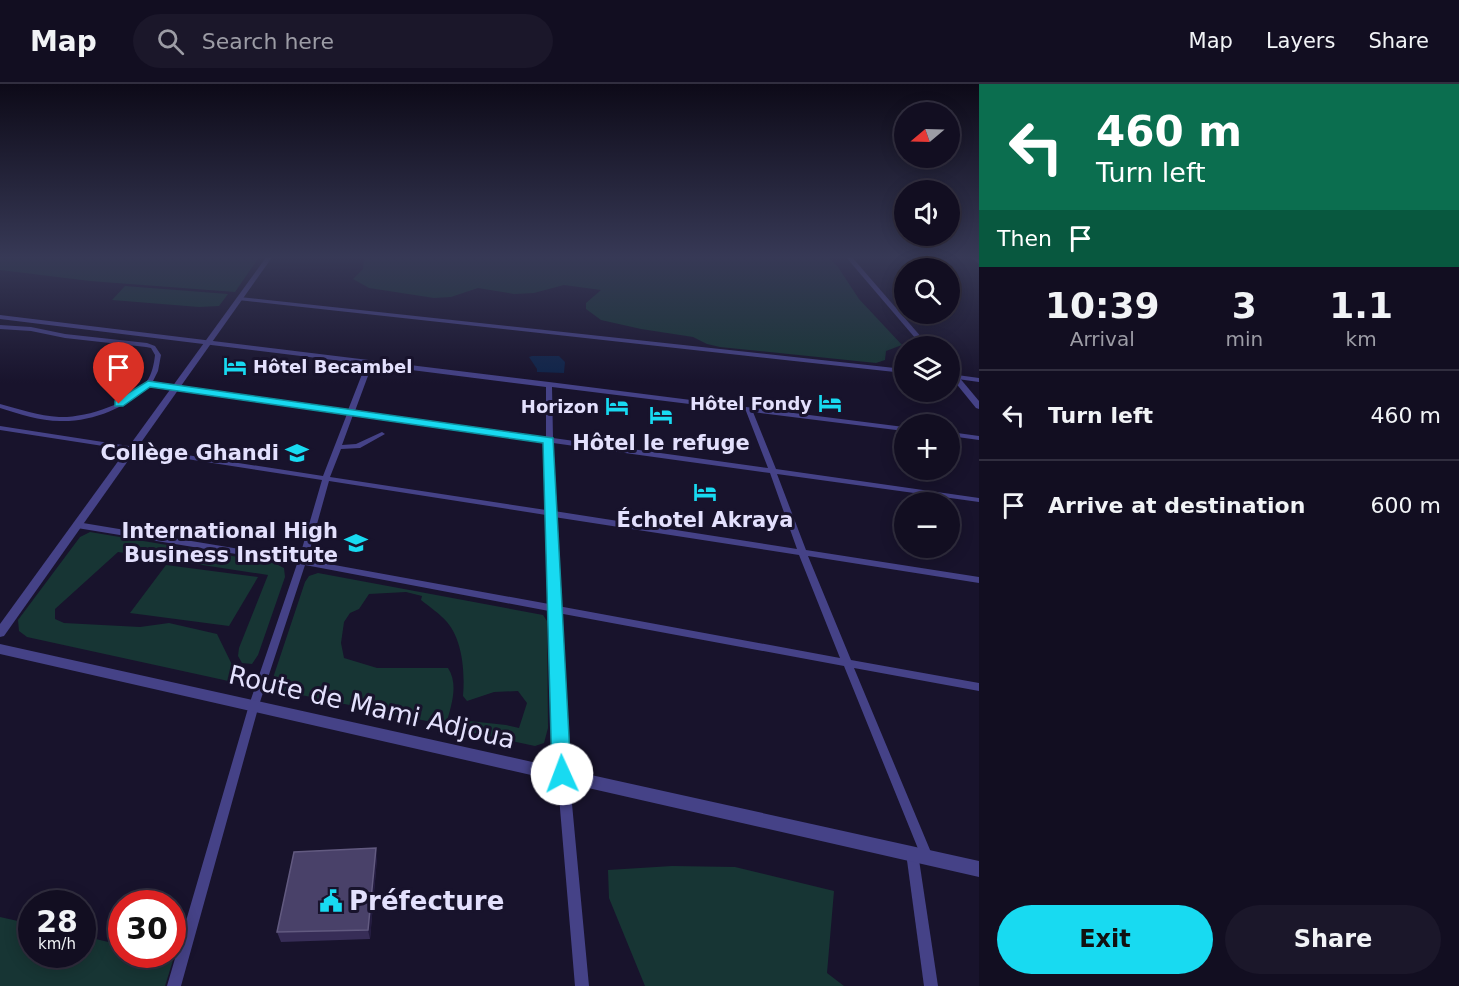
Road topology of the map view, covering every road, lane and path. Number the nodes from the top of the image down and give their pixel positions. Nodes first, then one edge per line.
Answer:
1 (884, 298) edge
2 (240, 299) joint
3 (0, 316) edge
4 (0, 327) edge
5 (917, 336) edge
6 (209, 342) junction
7 (370, 362) junction
8 (894, 370) edge
9 (960, 377) edge
10 (979, 380) edge
11 (148, 384) junction
12 (549, 384) junction
13 (960, 385) edge
14 (175, 388) junction
15 (0, 406) edge
16 (979, 406) edge
17 (748, 409) junction
18 (349, 414) junction
19 (0, 428) edge
20 (894, 428) edge
21 (382, 434) dead end
22 (960, 435) edge
23 (979, 438) edge
24 (549, 440) junction
25 (338, 447) junction
26 (131, 449) junction
27 (773, 472) junction
28 (326, 478) junction
29 (979, 500) edge
30 (550, 512) junction
31 (77, 525) junction
32 (802, 552) junction
33 (302, 562) junction
34 (979, 580) edge
35 (554, 610) junction
36 (0, 633) edge
37 (0, 649) edge
38 (847, 664) junction
39 (979, 687) edge
40 (254, 705) junction
41 (562, 774) junction
42 (912, 854) junction
43 (927, 857) junction
44 (979, 868) edge
45 (174, 986) edge
46 (582, 986) edge
47 (931, 986) edge

1 - 5 street
2 - 6 street
2 - 8 street
3 - 6 street
4 - 11 street
6 - 7 street
6 - 14 street
7 - 12 street
7 - 18 street
9 - 10 street
11 - 14 street
11 - 15 street
12 - 17 street
12 - 24 street
13 - 16 street
14 - 18 street
14 - 26 street
17 - 20 street
17 - 27 street
18 - 24 street
18 - 25 street
19 - 26 street
21 - 25 street
22 - 23 street
24 - 27 street
24 - 30 street
25 - 28 street
26 - 28 street
26 - 31 street
27 - 29 street
27 - 32 street
28 - 30 street
28 - 33 street
30 - 32 street
30 - 35 street
31 - 33 street
31 - 36 street
32 - 34 street
32 - 38 street
33 - 35 street
33 - 40 street
35 - 38 street
35 - 41 street
37 - 40 street, Route de Mami Adjoua
38 - 39 street
38 - 43 street
40 - 41 street, Route de Mami Adjoua
40 - 45 street
41 - 42 street, Route de Mami Adjoua
41 - 46 street
42 - 43 street, Route de Mami Adjoua
42 - 47 street
43 - 44 street, Route de Mami Adjoua

